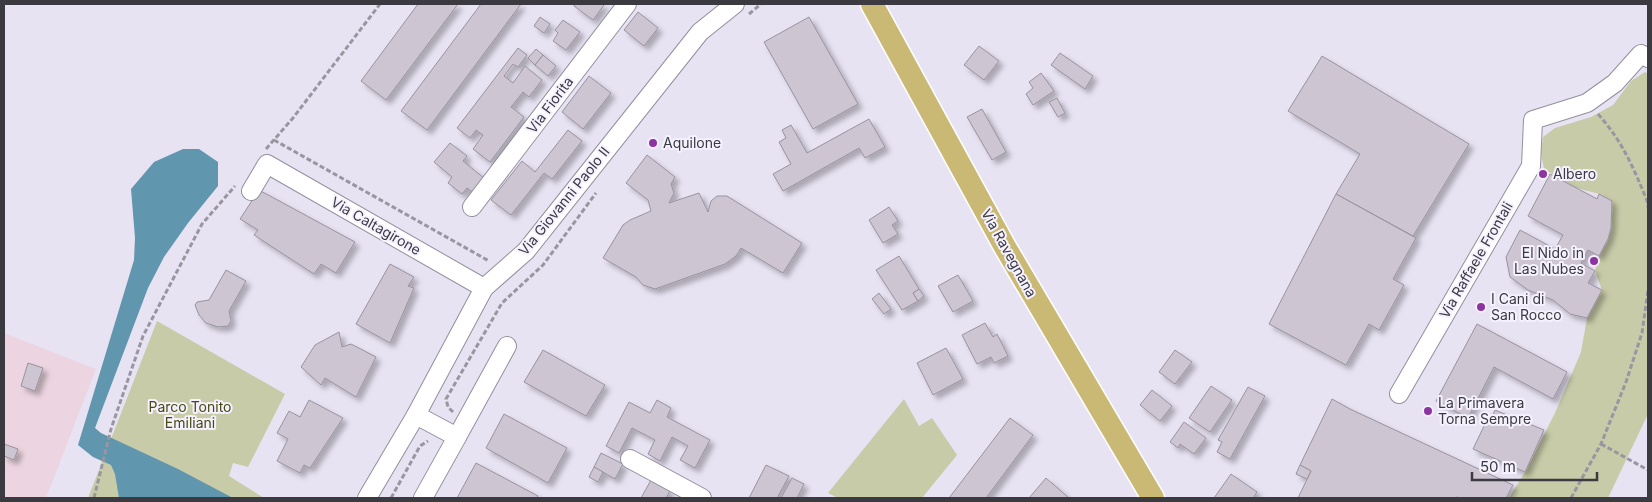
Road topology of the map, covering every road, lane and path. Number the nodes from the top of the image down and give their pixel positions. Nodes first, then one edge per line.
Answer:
1 (380, 4) edge
2 (627, 4) edge
3 (761, 4) edge
4 (872, 4) edge
5 (741, 10) edge
6 (1648, 58) edge
7 (1587, 103) junction
8 (274, 140) junction
9 (264, 160) junction
10 (246, 185) joint
11 (600, 188) dead end
12 (472, 207) dead end
13 (1648, 208) edge
14 (504, 270) junction
15 (523, 284) junction
16 (484, 288) junction
17 (1648, 290) edge
18 (507, 346) dead end
19 (1399, 394) dead end
20 (416, 415) junction
21 (450, 434) junction
22 (1601, 444) junction
23 (630, 459) dead end
24 (1648, 470) edge
25 (94, 498) edge
26 (367, 498) edge
27 (391, 498) edge
28 (423, 498) edge
29 (702, 498) edge
30 (1153, 498) edge
31 (1570, 498) edge

1 - 8 path
2 - 12 street, Via Fiorita
3 - 5 path
4 - 30 main road, Via Ravegnana
5 - 14 street, Via Giovanni Paolo II
6 - 7 street
7 - 13 path
7 - 19 street, Via Raffaele Frontali
8 - 9 path
8 - 14 path
9 - 10 street
9 - 16 street, Via Caltagirone
10 - 25 path
11 - 15 path
14 - 15 path
14 - 16 street, Via Giovanni Paolo II
15 - 21 path
16 - 20 street, Via Giovanni Paolo II
17 - 22 path
18 - 21 street
20 - 21 street
20 - 26 street, Via Giovanni Paolo II
21 - 27 path
21 - 28 street
22 - 24 path
22 - 31 path
23 - 29 street

